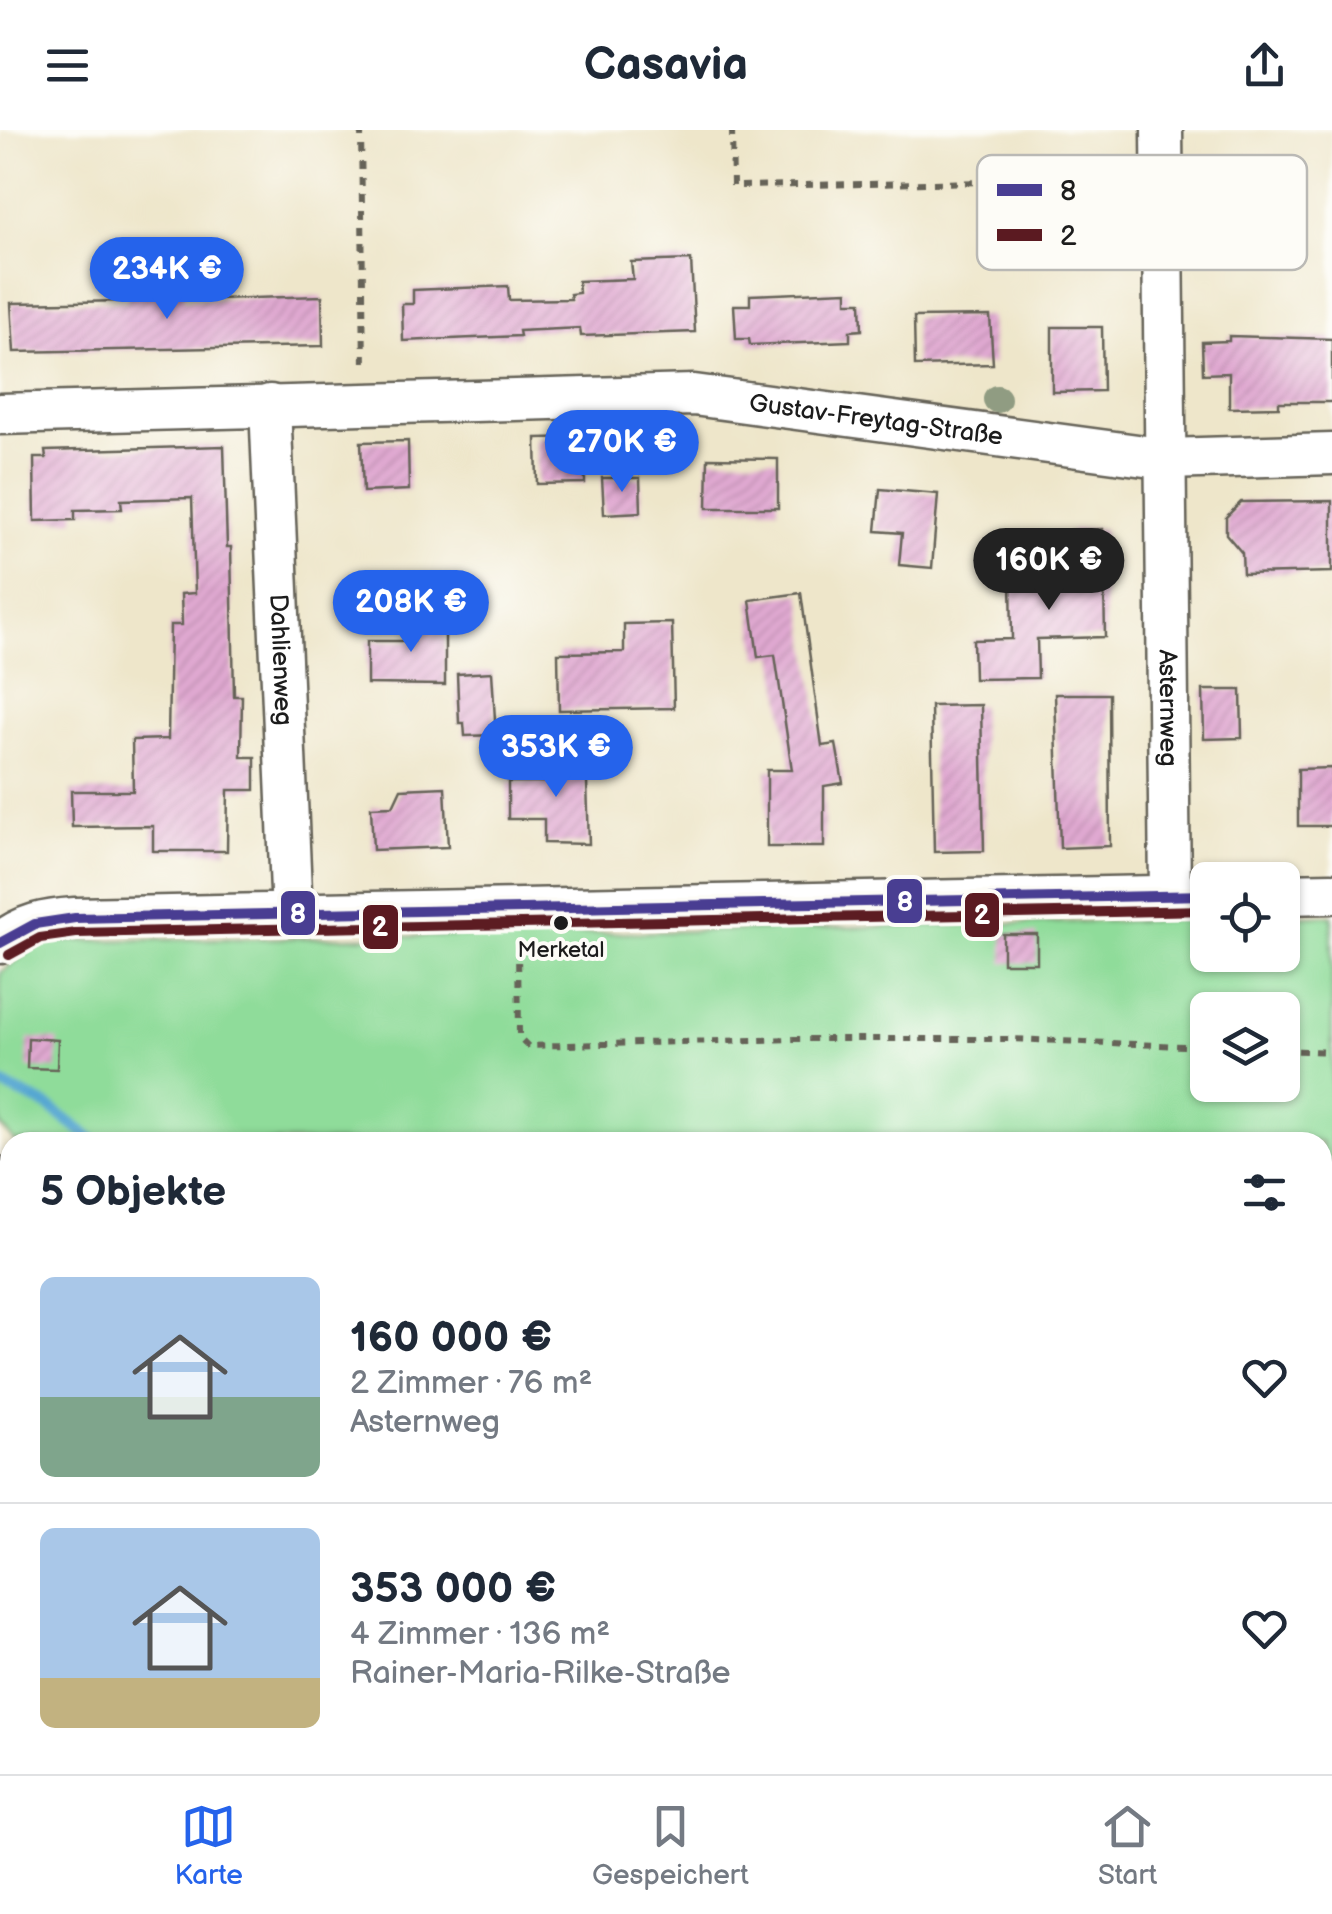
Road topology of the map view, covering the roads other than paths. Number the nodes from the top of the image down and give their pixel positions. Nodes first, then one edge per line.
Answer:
1 (1164, 270) edge
2 (270, 405) junction
3 (0, 414) edge
4 (1332, 454) edge
5 (1167, 458) junction
6 (1332, 893) edge
7 (1300, 894) edge
8 (1188, 896) edge
9 (292, 915) junction
10 (0, 943) edge

1 - 5 street, Asternweg
2 - 3 street, Gustav-Freytag-Straße
2 - 5 street, Gustav-Freytag-Straße
2 - 9 street, Dahlienweg
4 - 5 street, Gustav-Freytag-Straße
5 - 8 street, Asternweg
6 - 7 street
8 - 9 street
9 - 10 street

